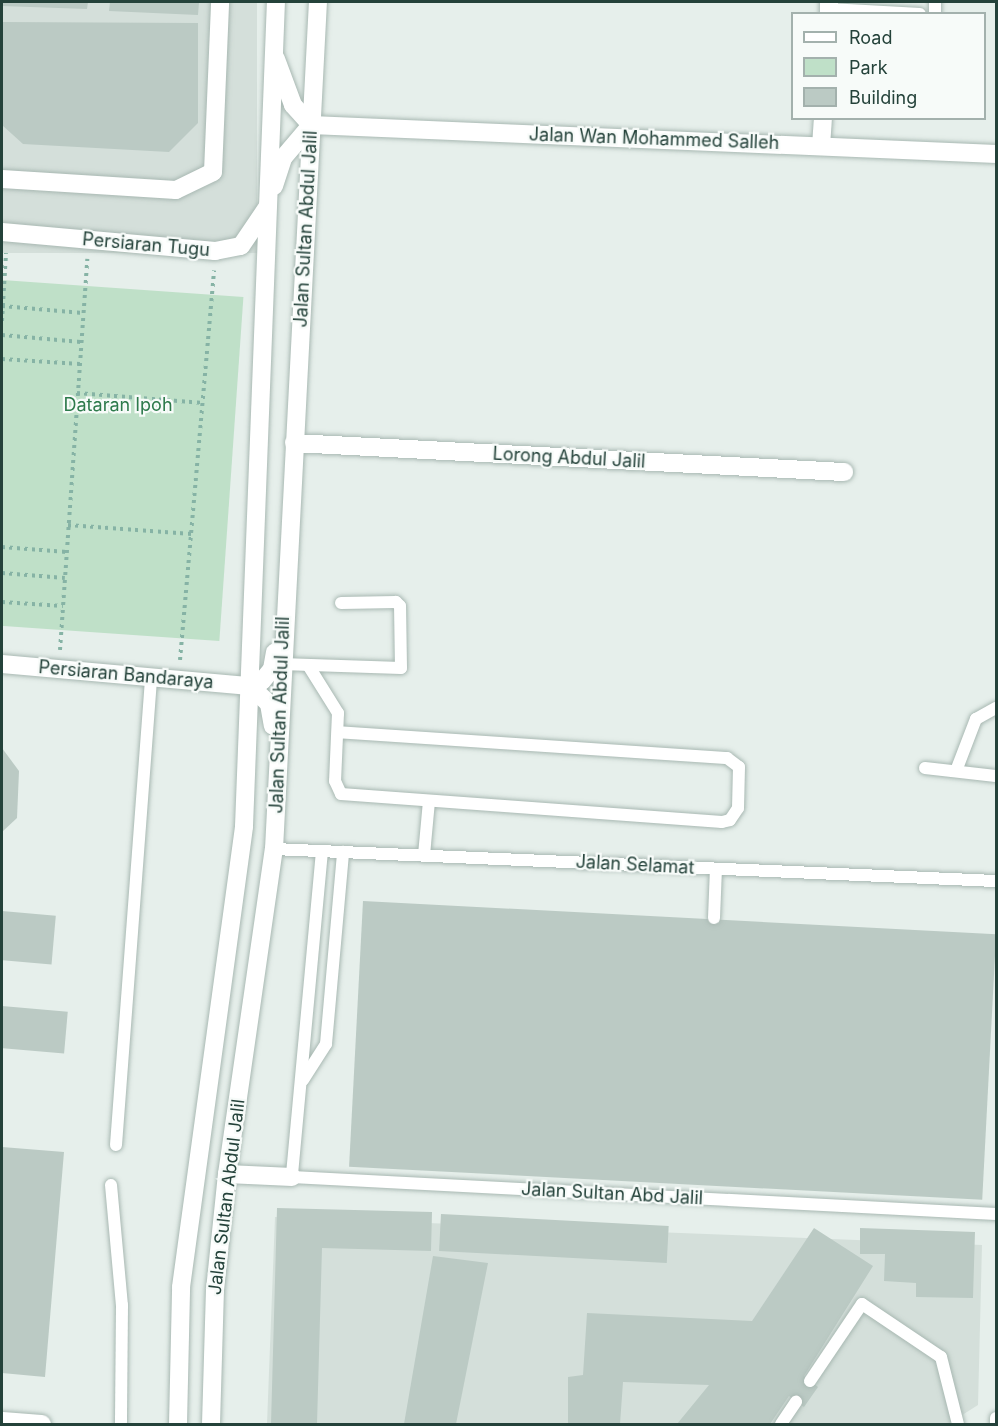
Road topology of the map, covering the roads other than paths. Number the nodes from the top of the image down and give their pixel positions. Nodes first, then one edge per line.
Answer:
1 (220, 2) edge
2 (276, 2) edge
3 (318, 2) edge
4 (829, 8) edge
5 (890, 12) edge
6 (272, 45) junction
7 (823, 120) edge
8 (311, 125) junction
9 (821, 146) junction
10 (996, 154) edge
11 (2, 179) edge
12 (268, 207) junction
13 (4, 233) edge
14 (294, 443) junction
15 (844, 472) dead end
16 (286, 576) junction
17 (341, 603) dead end
18 (2, 664) edge
19 (281, 664) junction
20 (308, 665) junction
21 (151, 676) junction
22 (250, 686) junction
23 (996, 708) edge
24 (338, 732) junction
25 (278, 754) junction
26 (925, 768) dead end
27 (956, 771) junction
28 (996, 776) edge
29 (429, 801) junction
30 (274, 849) junction
31 (322, 851) junction
32 (343, 852) junction
33 (424, 855) junction
34 (716, 869) junction
35 (996, 881) edge
36 (714, 918) dead end
37 (301, 1083) junction
38 (116, 1145) dead end
39 (227, 1174) junction
40 (292, 1177) junction
41 (111, 1185) dead end
42 (996, 1214) edge
43 (810, 1381) dead end
44 (796, 1402) dead end
45 (996, 1418) edge
46 (2, 1421) edge
47 (42, 1425) edge
48 (122, 1425) edge
49 (178, 1425) edge
50 (211, 1425) edge
51 (781, 1425) edge
52 (957, 1425) edge
53 (996, 1425) edge

1 - 11 street
2 - 6 street, Jalan Sultan Abdul Jalil
3 - 8 street, Jalan Sultan Abdul Jalil
4 - 5 lane
6 - 8 street
6 - 12 street, Jalan Sultan Abdul Jalil
7 - 9 street
8 - 9 street, Jalan Wan Mohammed Salleh
8 - 12 street
8 - 14 street, Jalan Sultan Abdul Jalil
9 - 10 street, Jalan Wan Mohammed Salleh
12 - 13 street, Persiaran Tugu
12 - 22 street, Jalan Sultan Abdul Jalil
14 - 15 street, Lorong Abdul Jalil
14 - 16 street, Jalan Sultan Abdul Jalil
16 - 19 street, Jalan Sultan Abdul Jalil
16 - 22 street
17 - 20 lane
18 - 21 street, Persiaran Bandaraya
19 - 20 lane
19 - 25 street, Jalan Sultan Abdul Jalil
20 - 24 lane
21 - 22 street, Persiaran Bandaraya
21 - 38 lane
22 - 25 street
22 - 49 street, Jalan Sultan Abdul Jalil
23 - 27 lane
24 - 29 lane
24 - 29 lane
25 - 30 street, Jalan Sultan Abdul Jalil
26 - 27 lane
27 - 28 lane
29 - 33 lane
30 - 31 lane, Jalan Selamat
30 - 39 street, Jalan Sultan Abdul Jalil
31 - 32 lane, Jalan Selamat
31 - 37 lane
32 - 33 lane, Jalan Selamat
32 - 37 lane
33 - 34 lane, Jalan Selamat
34 - 35 lane, Jalan Selamat
34 - 36 lane
37 - 40 lane
39 - 40 street, Jalan Sultan Abd Jalil
39 - 50 street, Jalan Sultan Abdul Jalil
40 - 42 lane, Jalan Sultan Abd Jalil
41 - 48 lane
43 - 52 lane
44 - 51 lane
45 - 53 lane
46 - 47 street

